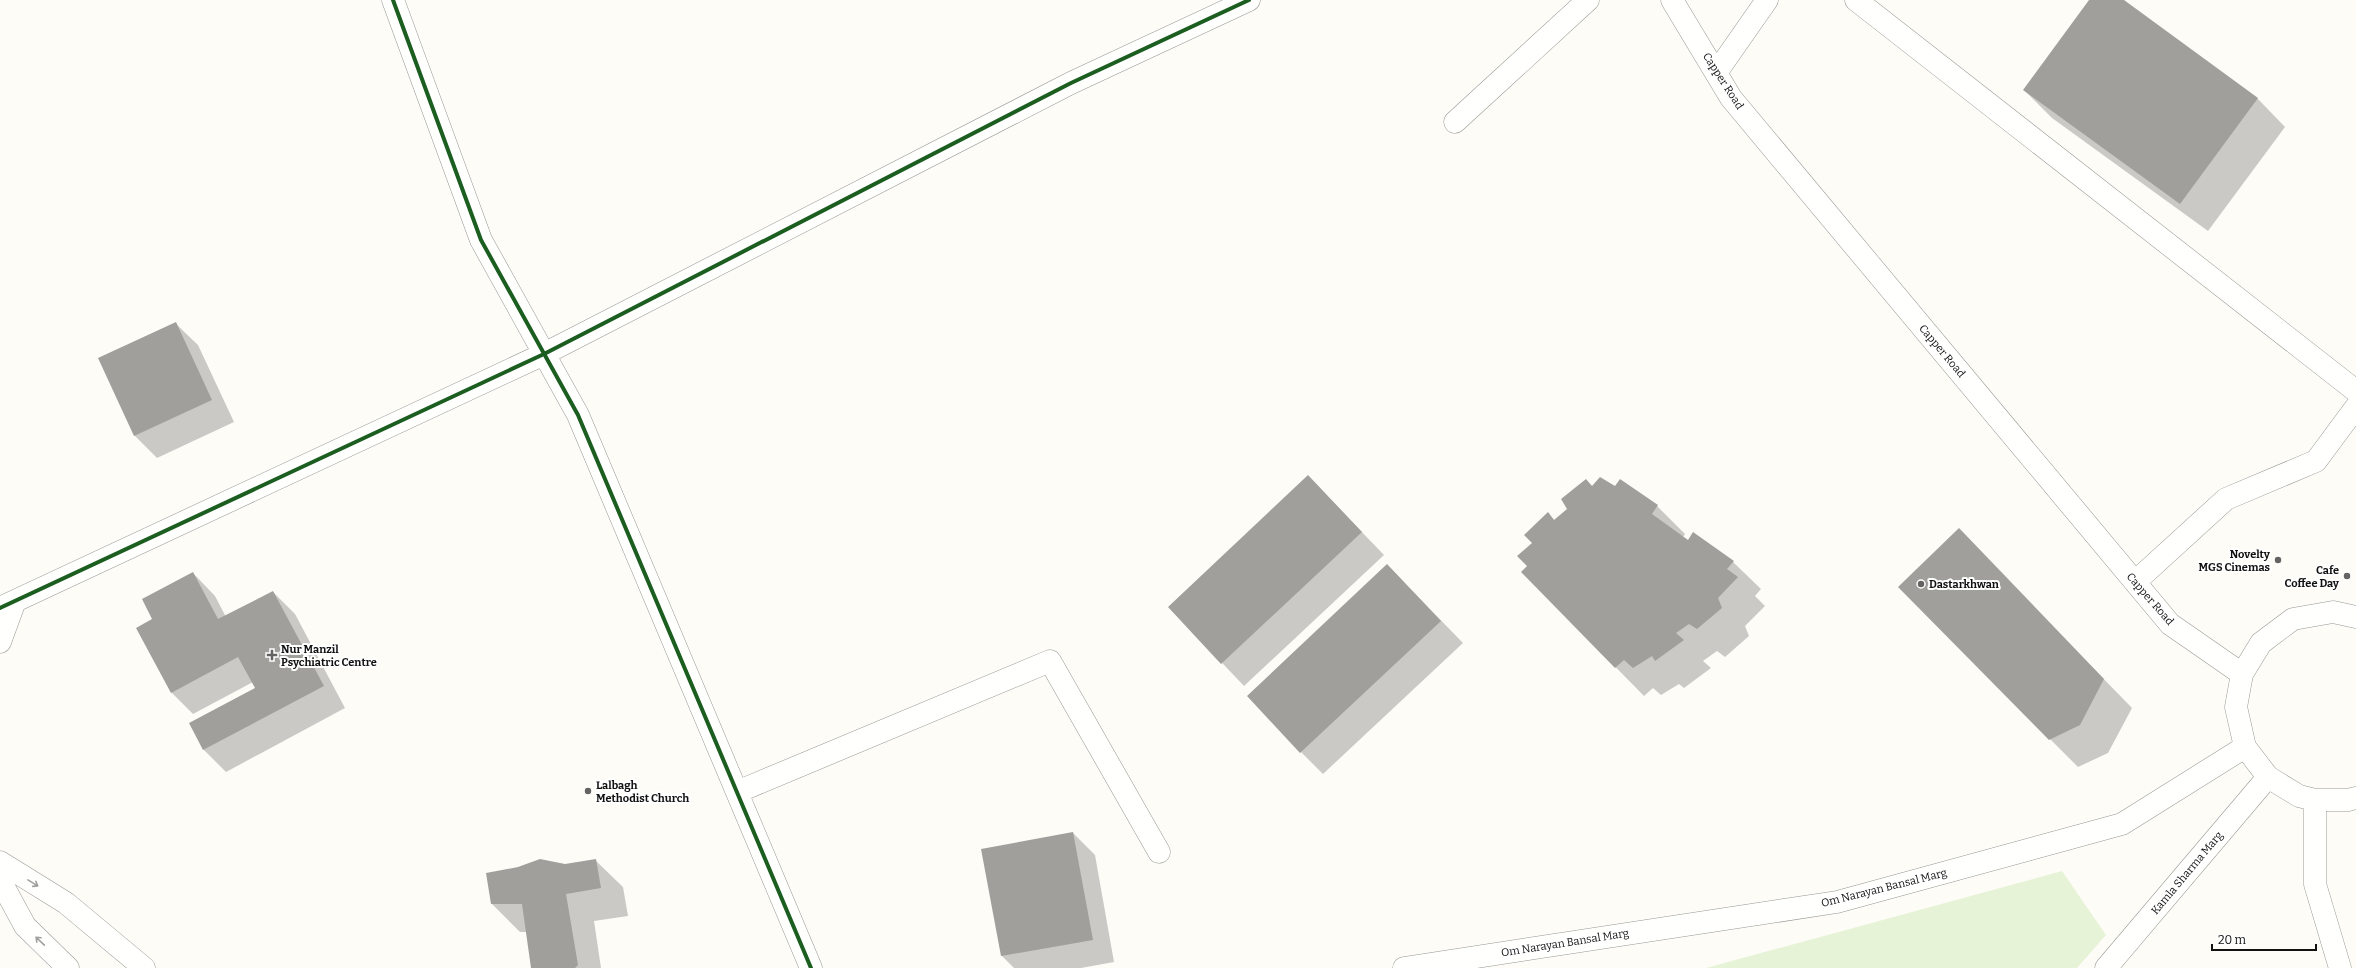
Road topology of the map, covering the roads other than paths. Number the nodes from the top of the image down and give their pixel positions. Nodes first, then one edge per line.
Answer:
1 (393, 0) edge
2 (1249, 0) edge
3 (1588, 0) edge
4 (1672, 0) edge
5 (1766, 0) edge
6 (1856, 0) edge
7 (1716, 73) junction
8 (1455, 122) dead end
9 (544, 354) junction
10 (2356, 391) edge
11 (2356, 407) edge
12 (2135, 582) junction
13 (7, 604) edge
14 (2356, 617) edge
15 (0, 642) edge
16 (2242, 674) junction
17 (2245, 747) junction
18 (2268, 777) junction
19 (737, 792) junction
20 (2356, 798) edge
21 (2315, 800) junction
22 (1159, 852) dead end
23 (0, 862) edge
24 (0, 880) edge
25 (68, 968) edge
26 (144, 968) edge
27 (811, 968) edge
28 (1404, 968) edge
29 (2106, 968) edge
30 (2340, 968) edge

1 - 9 street
2 - 9 street
3 - 8 street
4 - 7 street, Capper Road
5 - 7 street
6 - 10 street
7 - 12 street, Capper Road
9 - 13 street
9 - 19 street
11 - 12 street
12 - 16 street, Capper Road
13 - 15 street
14 - 16 street
16 - 17 street
17 - 18 street
17 - 28 street, Om Narayan Bansal Marg
18 - 21 street
18 - 29 street, Kamla Sharma Marg
19 - 22 street
19 - 27 street
20 - 21 street
21 - 30 street
23 -> 26 street
25 -> 24 street

